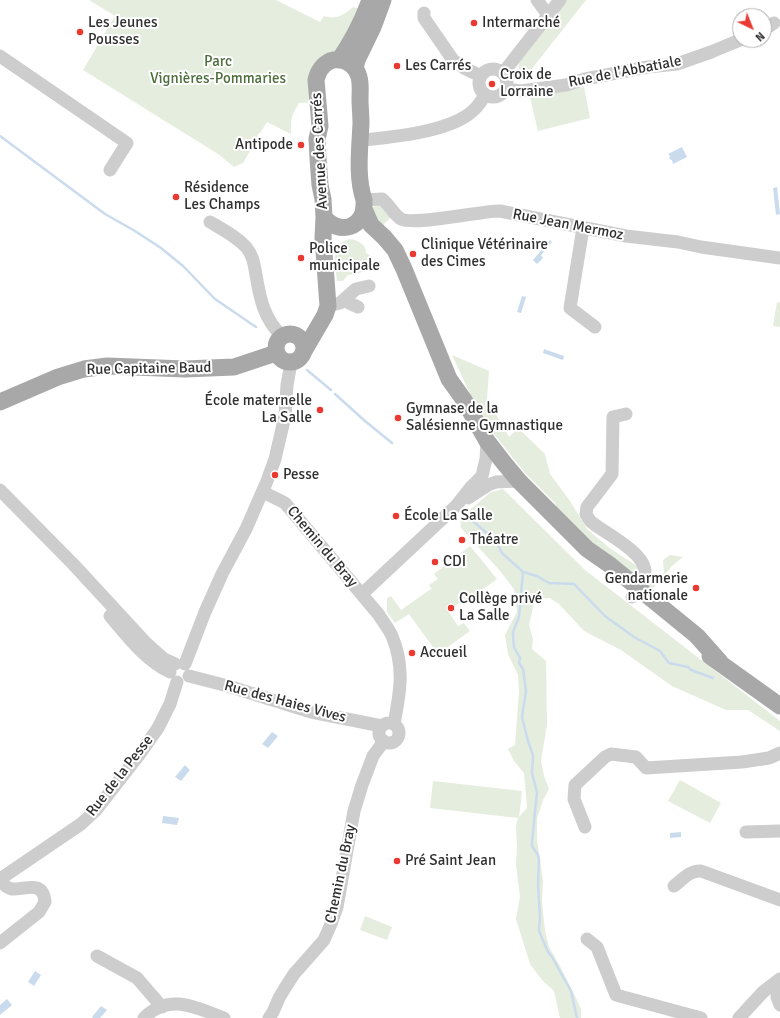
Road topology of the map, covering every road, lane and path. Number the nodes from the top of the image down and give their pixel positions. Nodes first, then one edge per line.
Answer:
1 (370, 0) edge
2 (383, 0) edge
3 (537, 0) edge
4 (560, 0) edge
5 (424, 13) dead end
6 (548, 15) junction
7 (732, 43) edge
8 (0, 56) edge
9 (340, 60) junction
10 (355, 69) junction
11 (503, 73) junction
12 (481, 76) junction
13 (507, 89) junction
14 (485, 95) junction
15 (362, 132) junction
16 (110, 170) dead end
17 (364, 205) junction
18 (324, 217) junction
19 (210, 222) dead end
20 (347, 226) junction
21 (583, 228) junction
22 (325, 255) junction
23 (780, 258) edge
24 (369, 286) dead end
25 (346, 299) junction
26 (358, 307) dead end
27 (326, 310) junction
28 (426, 324) junction
29 (596, 327) dead end
30 (288, 336) junction
31 (304, 351) junction
32 (276, 353) junction
33 (291, 363) junction
34 (3, 400) edge
35 (626, 414) dead end
36 (487, 441) junction
37 (504, 463) junction
38 (483, 473) junction
39 (519, 481) junction
40 (496, 482) junction
41 (0, 490) edge
42 (267, 494) junction
43 (456, 506) junction
44 (635, 593) junction
45 (362, 594) junction
46 (179, 672) junction
47 (780, 706) edge
48 (388, 725) junction
49 (780, 753) edge
50 (585, 827) dead end
51 (780, 831) edge
52 (746, 832) dead end
53 (0, 879) edge
54 (674, 886) dead end
55 (780, 900) edge
56 (587, 939) dead end
57 (0, 943) edge
58 (97, 956) dead end
59 (780, 979) edge
60 (780, 983) edge
61 (780, 1005) edge
62 (162, 1006) junction
63 (144, 1018) edge
64 (224, 1018) edge
65 (269, 1018) edge
66 (701, 1018) edge
67 (739, 1018) edge

1 - 9 main road
2 - 10 main road
3 - 6 street
4 - 6 street
5 - 12 street
6 - 11 street
7 - 13 street, Rue de l'Abbatiale
8 - 16 street
9 - 10 main road
9 - 18 main road, Avenue des Carrés
10 - 15 main road
11 - 12 street
11 - 13 street
12 - 14 street
13 - 14 street
14 - 15 street
15 - 17 main road
17 - 20 main road
17 - 21 street, Rue Jean Mermoz
17 - 28 main road
18 - 20 main road, Avenue des Carrés
18 - 22 main road
19 - 30 street
20 - 22 main road
20 - 28 main road, Avenue des Carrés
21 - 23 street, Rue Jean Mermoz
21 - 29 street
22 - 27 main road
24 - 25 street
25 - 26 street
25 - 27 street
27 - 30 main road
27 - 31 main road
28 - 36 main road
30 - 31 main road
30 - 32 main road
31 - 33 main road
32 - 33 main road
32 - 34 main road, Rue Capitaine Baud
33 - 42 street, Rue de la Pesse
35 - 44 street
36 - 37 main road
36 - 38 street
37 - 38 street
37 - 39 main road
37 - 40 street
38 - 43 street
39 - 40 street
39 - 44 main road
40 - 43 street
41 - 46 street, Rue des Haies Vives
42 - 45 street, Chemin du Bray
42 - 46 street, Rue de la Pesse
43 - 45 street
44 - 47 main road
45 - 48 street, Chemin du Bray
46 - 48 street, Rue des Haies Vives
46 - 53 street, Rue de la Pesse
48 - 65 street, Chemin du Bray
49 - 50 street
51 - 52 street
53 - 57 street
54 - 55 street
56 - 66 street
58 - 62 street
59 - 67 street
60 - 61 street
62 - 63 street
62 - 64 street

